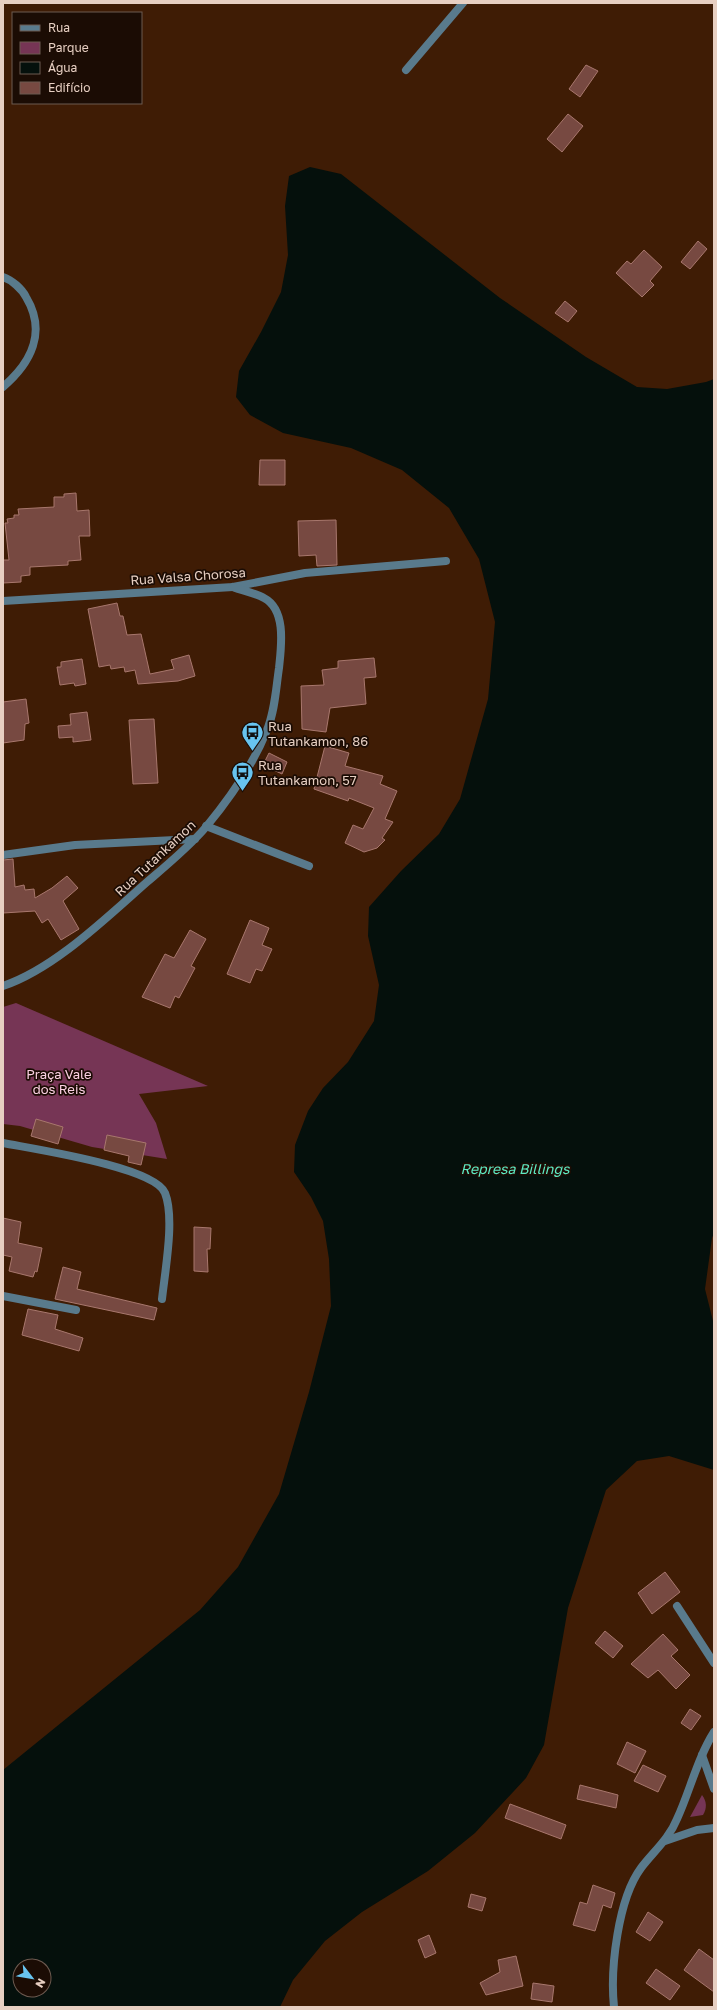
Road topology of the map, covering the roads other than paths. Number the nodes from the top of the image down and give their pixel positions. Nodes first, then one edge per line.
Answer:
1 (463, 3) edge
2 (406, 70) dead end
3 (3, 277) edge
4 (3, 387) edge
5 (446, 562) dead end
6 (233, 587) junction
7 (3, 601) edge
8 (206, 826) junction
9 (195, 839) junction
10 (3, 855) edge
11 (309, 866) dead end
12 (3, 986) edge
13 (3, 1143) edge
14 (3, 1296) edge
15 (162, 1299) dead end
16 (76, 1310) dead end
17 (676, 1606) dead end
18 (714, 1663) edge
19 (714, 1732) edge
20 (702, 1755) junction
21 (714, 1789) edge
22 (714, 1828) edge
23 (665, 1841) junction
24 (614, 2007) edge

1 - 2 street
3 - 4 street
5 - 6 street, Rua Valsa Chorosa
6 - 7 street, Rua Valsa Chorosa
6 - 8 street, Rua Tutankamon
8 - 9 street, Rua Tutankamon
8 - 11 street
9 - 10 street
9 - 12 street, Rua Tutankamon
13 - 15 street
14 - 16 street
17 - 18 street
19 - 20 street
20 - 21 street
20 - 23 street
22 - 23 street
23 - 24 street

